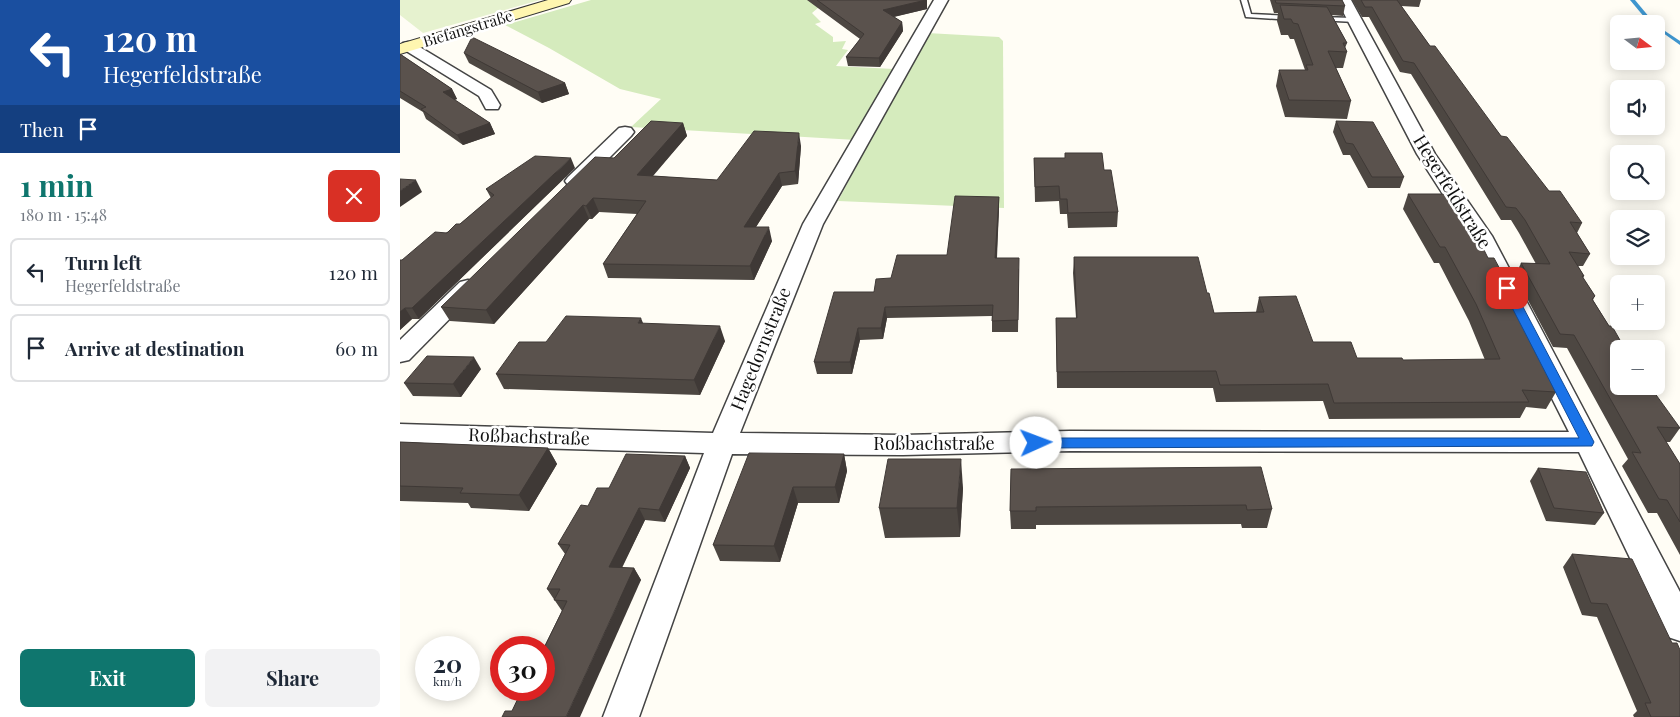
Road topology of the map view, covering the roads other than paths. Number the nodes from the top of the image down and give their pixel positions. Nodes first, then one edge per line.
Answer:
1 (564, 0) edge
2 (941, 0) edge
3 (1244, 0) edge
4 (1336, 0) edge
5 (1344, 0) edge
6 (1297, 18) edge
7 (1306, 18) edge
8 (1355, 20) junction
9 (404, 48) edge
10 (492, 105) dead end
11 (625, 132) dead end
12 (562, 194) edge
13 (484, 271) edge
14 (400, 354) edge
15 (400, 434) edge
16 (1588, 442) junction
17 (722, 443) junction
18 (1680, 626) edge
19 (620, 717) edge

1 - 9 main road, Biefangstraße
2 - 17 street, Hagedornstraße
3 - 6 lane
4 - 5 lane
5 - 8 street, Hegerfeldstraße
7 - 8 lane
8 - 16 street, Hegerfeldstraße
9 - 10 street
11 - 12 street
13 - 14 street
15 - 17 street, Roßbachstraße
16 - 17 street, Roßbachstraße
16 - 18 street, Hegerfeldstraße
17 - 19 street, Hagedornstraße

